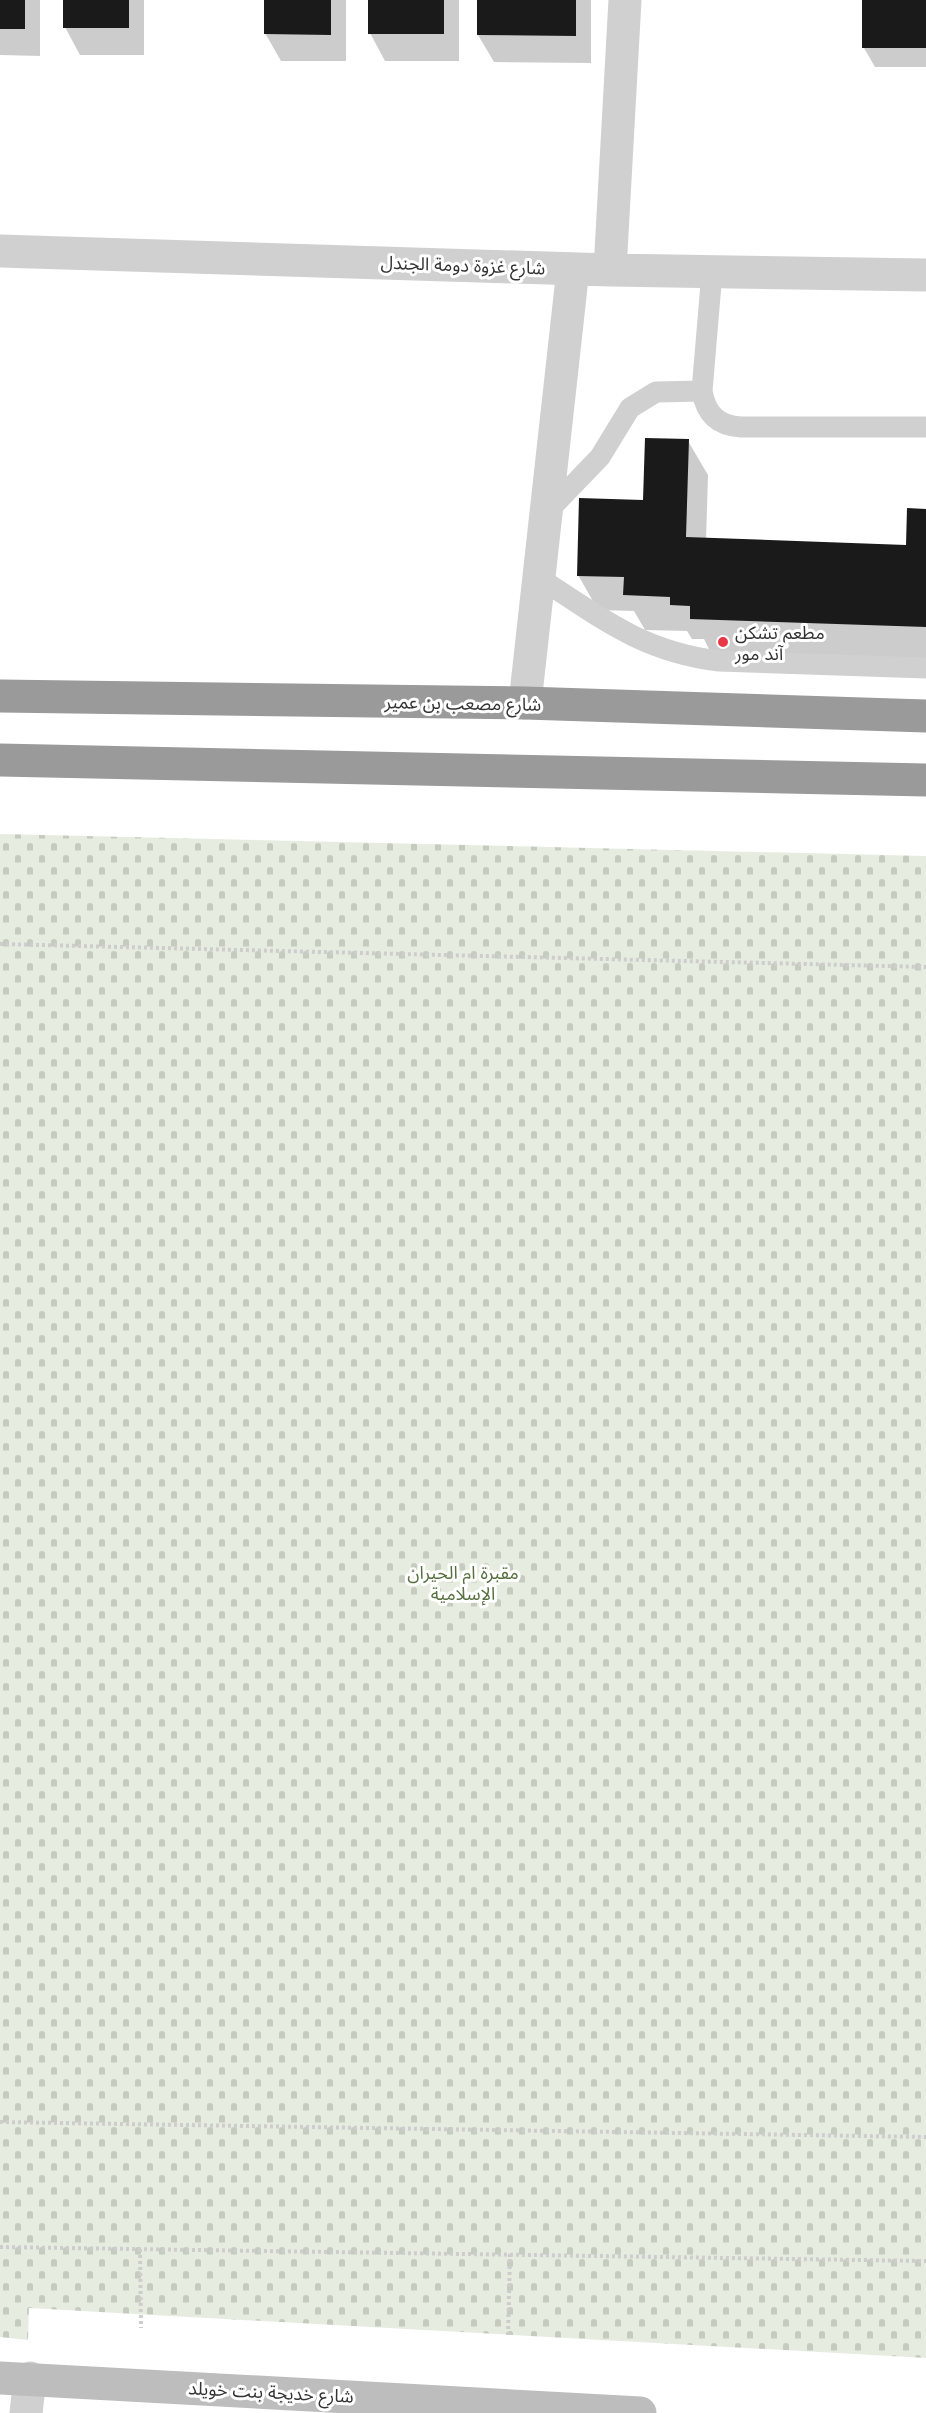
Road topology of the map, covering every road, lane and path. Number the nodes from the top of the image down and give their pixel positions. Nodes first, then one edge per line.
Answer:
1 (625, 0) edge
2 (0, 251) edge
3 (573, 269) junction
4 (610, 270) junction
5 (711, 272) junction
6 (926, 275) edge
7 (702, 392) junction
8 (926, 427) edge
9 (547, 512) junction
10 (541, 579) junction
11 (926, 668) edge
12 (0, 696) edge
13 (525, 703) junction
14 (926, 716) edge
15 (0, 760) edge
16 (926, 780) edge
17 (0, 944) edge
18 (926, 968) edge
19 (0, 2122) edge
20 (926, 2137) edge
21 (0, 2247) edge
22 (140, 2249) junction
23 (510, 2254) junction
24 (926, 2261) edge
25 (141, 2328) dead end
26 (508, 2335) dead end
27 (10, 2377) edge
28 (578, 2411) edge
29 (26, 2413) edge
30 (640, 2413) edge

1 - 4 street
2 - 3 street, شارع غزوة دومة الجندل
3 - 4 street, شارع غزوة دومة الجندل
3 - 9 street
4 - 5 street, شارع غزوة دومة الجندل
5 - 6 street, شارع غزوة دومة الجندل
5 - 7 lane
7 - 8 lane
7 - 9 lane
9 - 10 street
10 - 11 lane
10 - 13 street
12 - 13 highway, شارع مصعب بن عمير
13 - 14 highway, شارع مصعب بن عمير
15 - 16 highway
17 - 18 path
19 - 20 path
21 - 22 path
22 - 23 path
22 - 25 path
23 - 24 path
23 - 26 path
27 - 28 street, شارع خديجة بنت خويلد
27 - 29 street
28 - 30 street, شارع خديجة بنت خويلد

